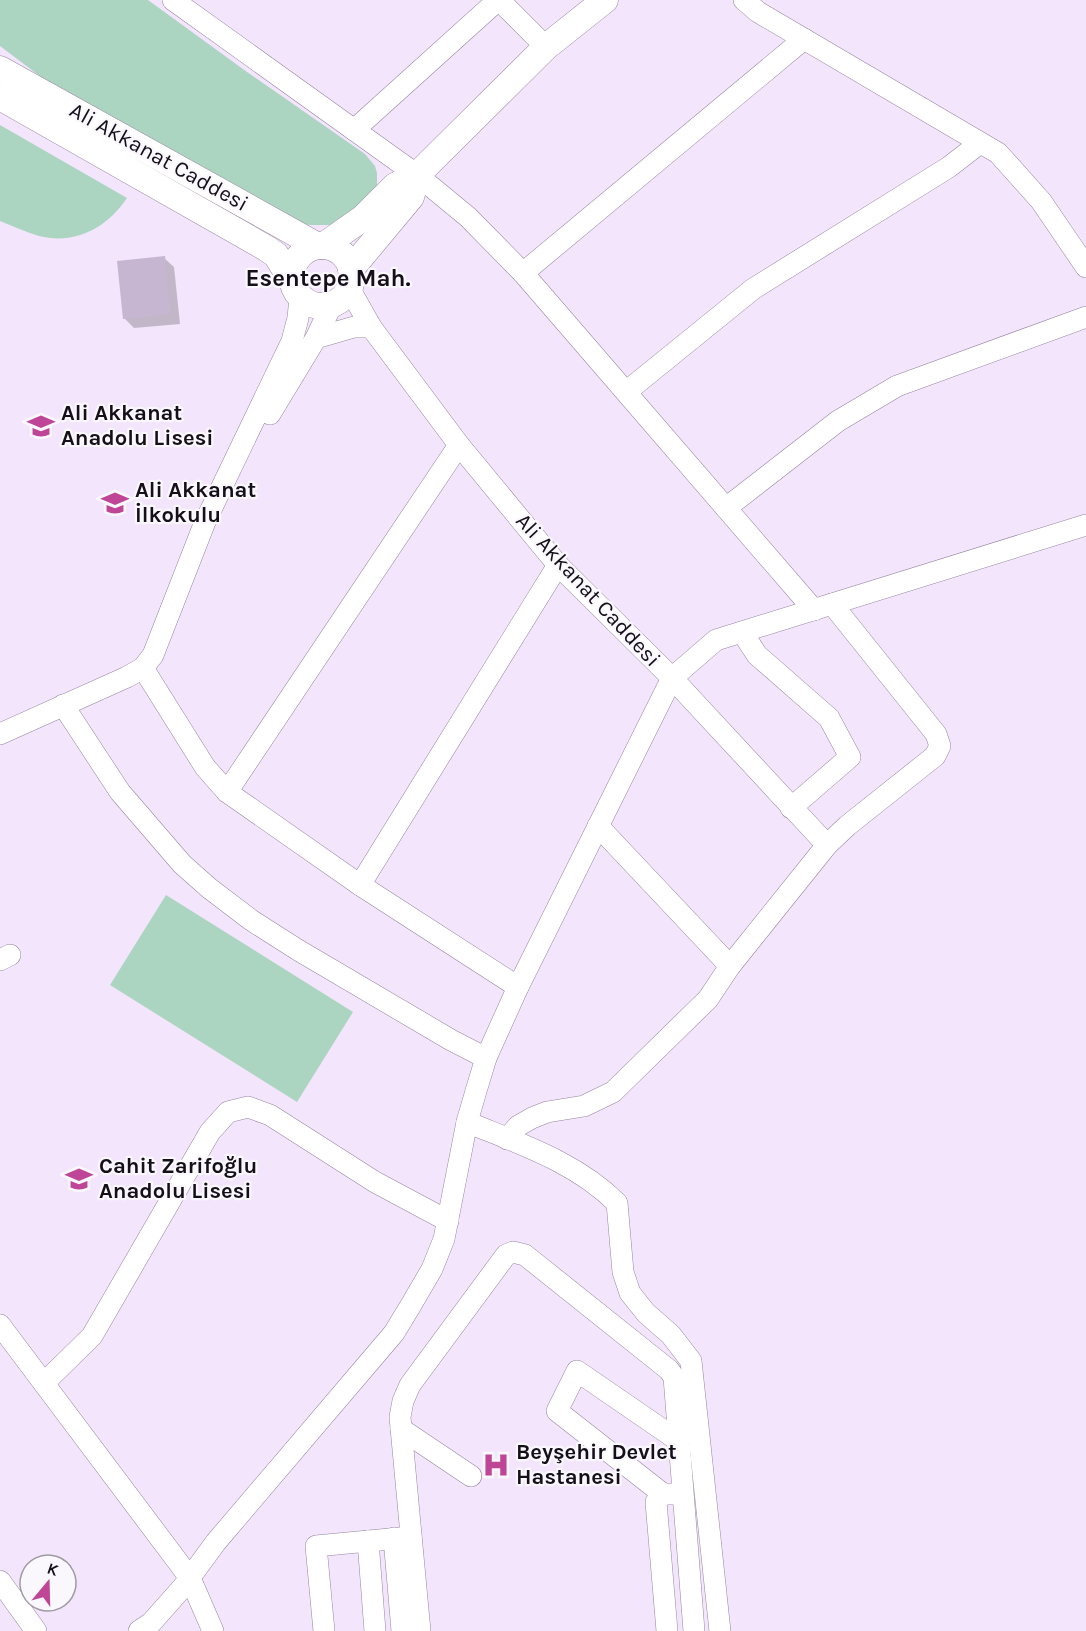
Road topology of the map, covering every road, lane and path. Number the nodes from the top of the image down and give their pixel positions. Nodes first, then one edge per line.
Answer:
1 (498, 0) edge
2 (605, 0) edge
3 (744, 0) edge
4 (186, 3) edge
5 (804, 39) junction
6 (546, 47) junction
7 (0, 69) edge
8 (0, 97) edge
9 (354, 130) junction
10 (980, 143) junction
11 (417, 175) junction
12 (321, 246) junction
13 (1086, 267) edge
14 (523, 273) junction
15 (344, 287) junction
16 (296, 289) junction
17 (1086, 317) edge
18 (371, 327) junction
19 (316, 338) junction
20 (626, 392) junction
21 (459, 445) junction
22 (726, 508) junction
23 (205, 522) junction
24 (1086, 525) edge
25 (558, 565) junction
26 (823, 607) junction
27 (742, 632) junction
28 (143, 668) junction
29 (672, 678) junction
30 (63, 705) junction
31 (0, 734) edge
32 (227, 792) junction
33 (791, 808) junction
34 (598, 826) junction
35 (826, 845) junction
36 (360, 885) junction
37 (730, 966) junction
38 (518, 987) junction
39 (486, 1058) junction
40 (467, 1122) junction
41 (507, 1139) junction
42 (448, 1221) junction
43 (0, 1325) edge
44 (44, 1383) junction
45 (401, 1429) junction
46 (679, 1441) junction
47 (471, 1476) dead end
48 (673, 1494) junction
49 (402, 1538) junction
50 (369, 1541) junction
51 (190, 1578) junction
52 (0, 1581) edge
53 (36, 1631) edge
54 (139, 1631) edge
55 (213, 1631) edge
56 (324, 1631) edge
57 (375, 1631) edge
58 (402, 1631) edge
59 (420, 1631) edge
60 (667, 1631) edge
61 (694, 1631) edge
62 (720, 1631) edge

1 - 6 street
1 - 9 street
2 - 6 main road
3 - 5 street
4 - 9 street
5 - 10 street
5 - 14 street
6 - 11 main road
7 - 12 main road, Ali Akkanat Caddesi
8 - 16 main road, Ali Akkanat Caddesi
9 - 11 street
10 - 13 street
10 - 20 street
11 - 12 main road
11 - 14 street
11 - 15 main road
12 - 15 main road
12 - 16 main road
14 - 20 street
15 - 16 main road
15 - 18 street, Ali Akkanat Caddesi
15 - 19 street
16 - 23 street
17 - 22 street
18 - 19 street
18 - 21 street, Ali Akkanat Caddesi
19 - 23 street
20 - 22 street
21 - 25 street, Ali Akkanat Caddesi
21 - 32 street
22 - 26 street
23 - 28 street
24 - 26 street
25 - 29 street, Ali Akkanat Caddesi
25 - 36 street
26 - 27 street
26 - 35 street
27 - 29 street
27 - 33 street
28 - 30 street
28 - 32 street
29 - 33 street, Ali Akkanat Caddesi
29 - 34 street
30 - 31 street
30 - 39 street
32 - 36 street
33 - 35 street, Ali Akkanat Caddesi
34 - 37 street
34 - 38 street
35 - 37 street
36 - 38 street
37 - 41 street
38 - 39 street
39 - 40 street
40 - 41 street
40 - 42 street
41 - 62 street
42 - 44 street
42 - 51 street
43 - 44 street
44 - 51 street
45 - 46 street
45 - 47 street
45 - 49 street
46 - 48 street
46 - 48 street
48 - 60 street
48 - 61 street
49 - 50 street
49 - 58 street
49 - 59 street
50 - 56 street
50 - 57 street
51 - 54 street
51 - 55 street
52 - 53 street

